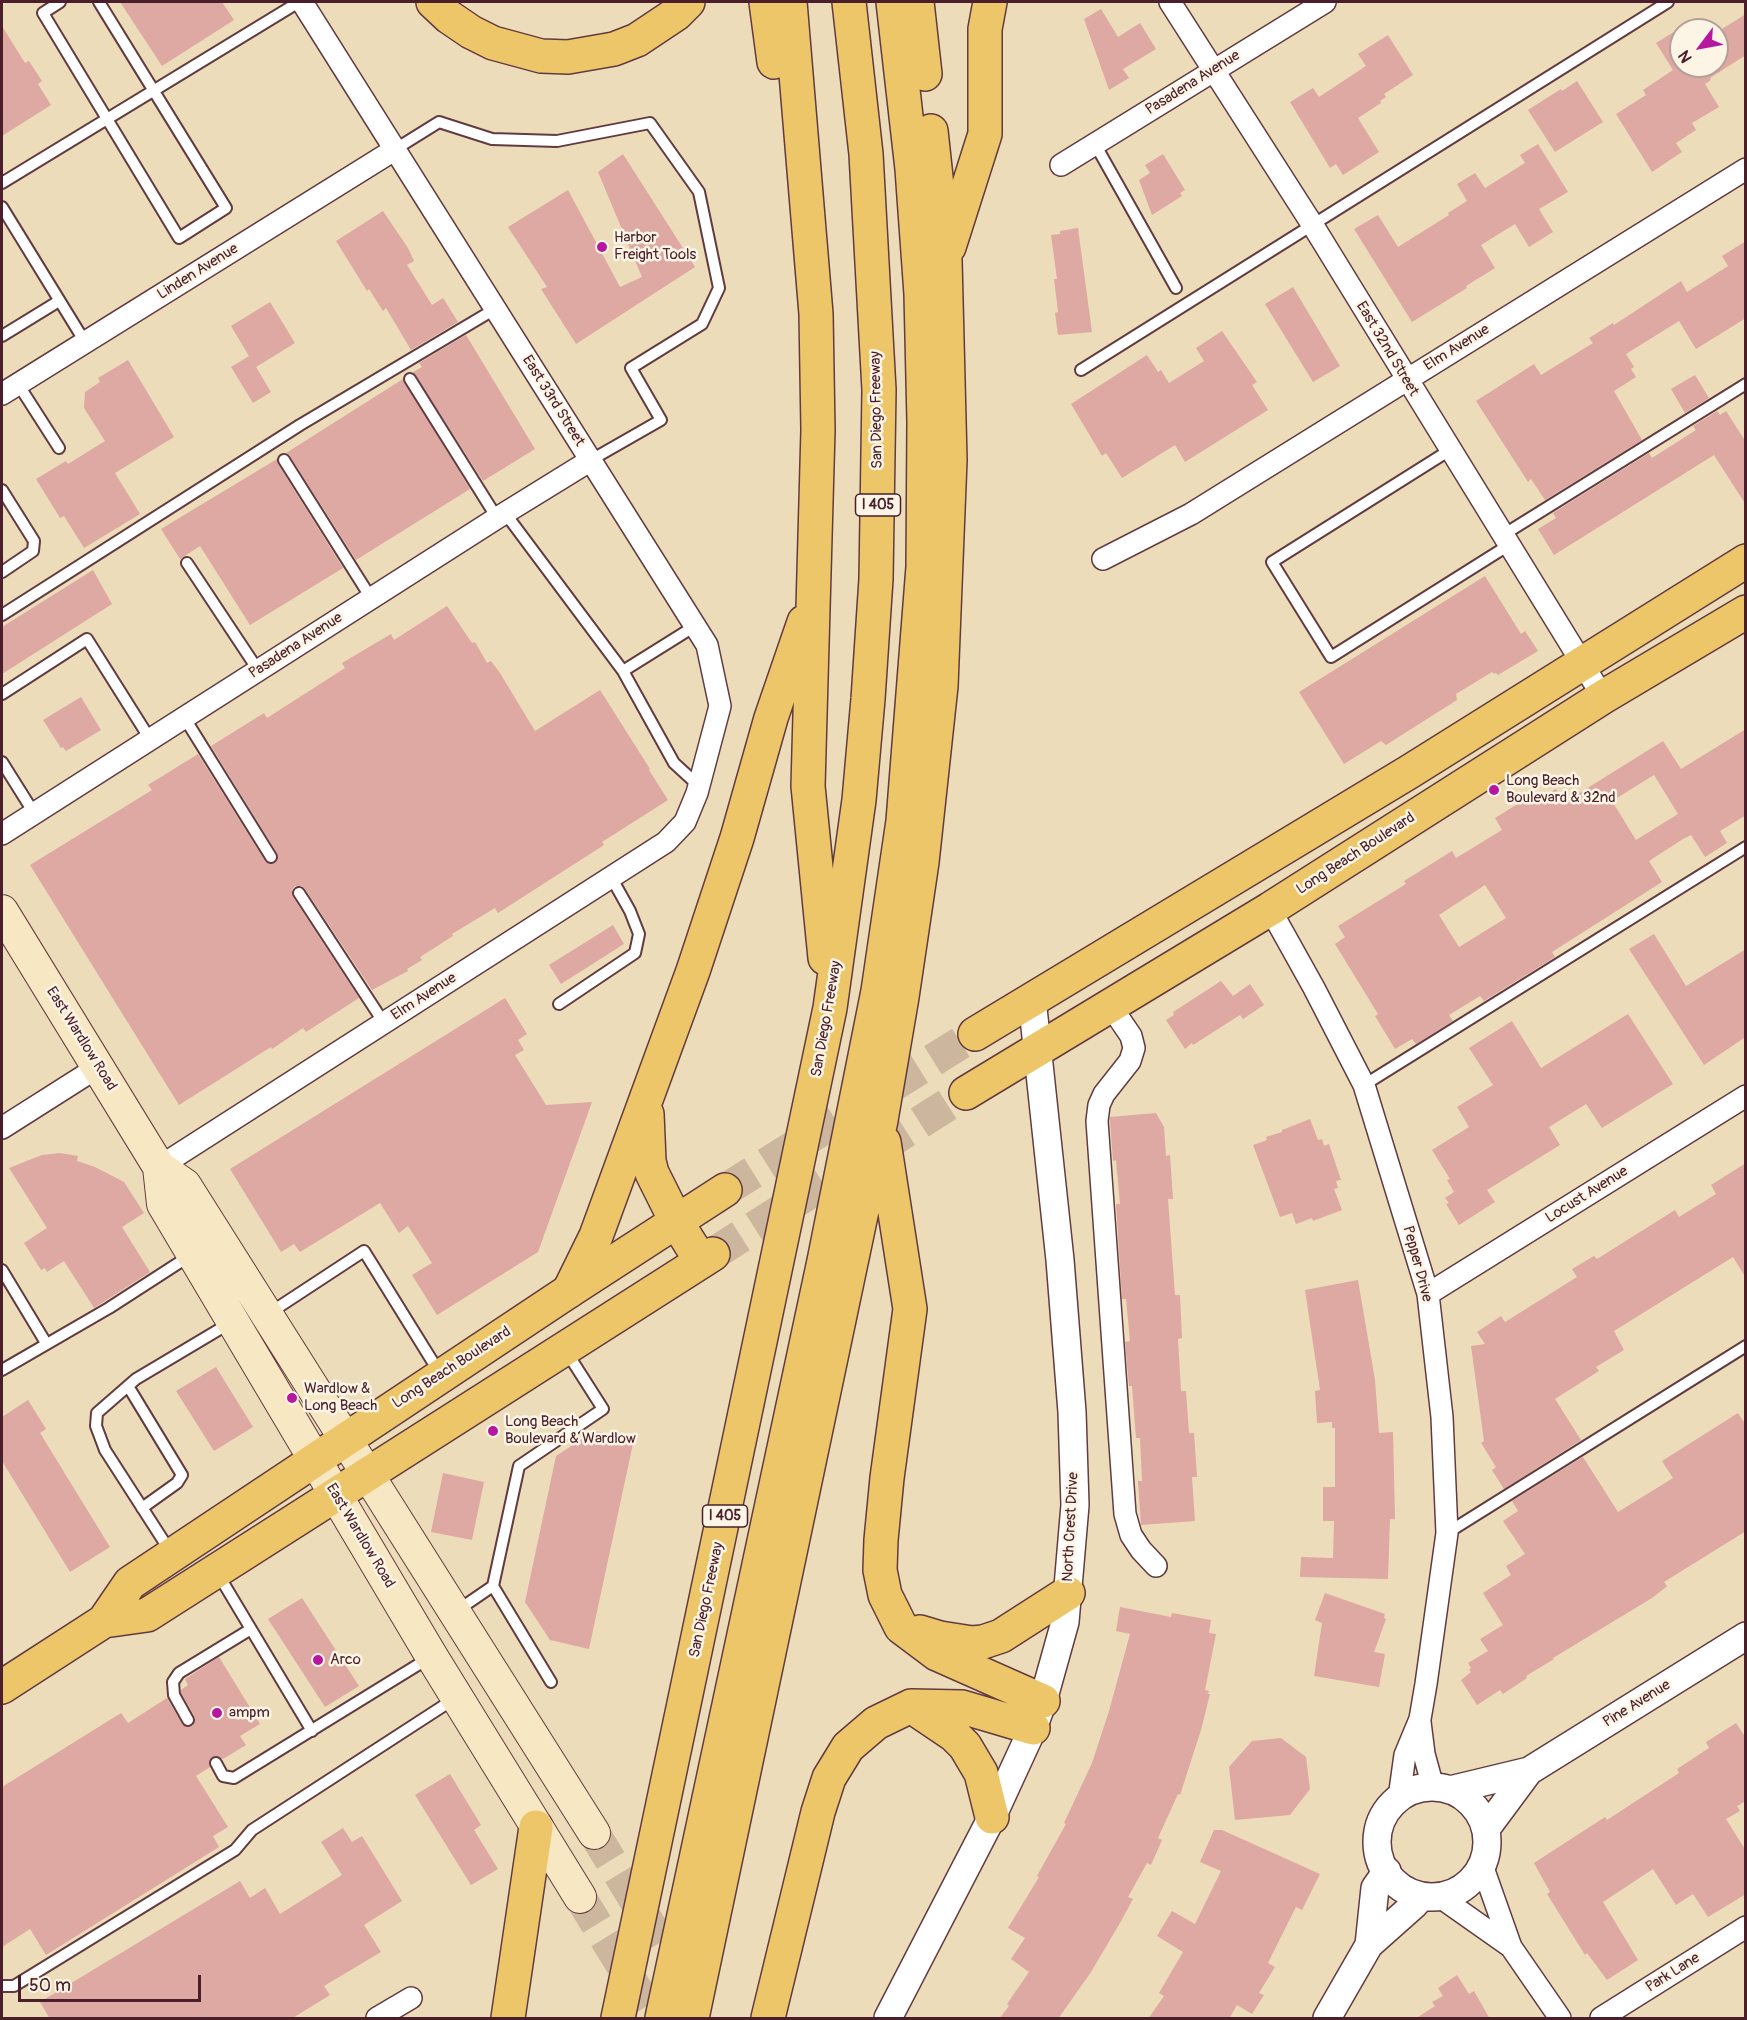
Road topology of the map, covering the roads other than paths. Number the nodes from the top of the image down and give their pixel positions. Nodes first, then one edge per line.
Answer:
1 (60, 2) edge
2 (99, 2) edge
3 (300, 2) edge
4 (433, 2) edge
5 (688, 2) edge
6 (766, 2) edge
7 (790, 2) edge
8 (849, 2) edge
9 (893, 2) edge
10 (917, 2) edge
11 (990, 2) edge
12 (1170, 2) edge
13 (1325, 2) edge
14 (1668, 2) edge
15 (1215, 70) junction
16 (153, 90) junction
17 (107, 118) junction
18 (1095, 144) junction
19 (394, 150) junction
20 (1062, 165) dead end
21 (1746, 169) edge
22 (2, 183) edge
23 (808, 200) junction
24 (2, 207) edge
25 (1312, 224) junction
26 (945, 260) junction
27 (1176, 288) dead end
28 (59, 301) junction
29 (495, 309) junction
30 (2, 336) edge
31 (85, 342) junction
32 (1081, 370) dead end
33 (410, 379) dead end
34 (1406, 380) junction
35 (1746, 384) edge
36 (10, 389) edge
37 (59, 448) dead end
38 (1450, 450) junction
39 (284, 460) dead end
40 (591, 460) junction
41 (2, 489) edge
42 (501, 516) junction
43 (1506, 540) junction
44 (1103, 559) dead end
45 (1746, 561) edge
46 (187, 563) dead end
47 (2, 572) edge
48 (815, 589) junction
49 (371, 598) junction
50 (1746, 612) edge
51 (2, 615) edge
52 (695, 626) junction
53 (1583, 663) junction
54 (258, 670) junction
55 (623, 671) junction
56 (2, 694) edge
57 (1603, 697) junction
58 (184, 717) junction
59 (150, 739) junction
60 (2, 762) edge
61 (699, 786) junction
62 (34, 813) junction
63 (685, 822) joint
64 (2, 834) edge
65 (1746, 848) edge
66 (271, 857) dead end
67 (611, 878) junction
68 (299, 894) dead end
69 (1270, 909) junction
70 (2, 911) edge
71 (1032, 999) junction
72 (559, 1004) dead end
73 (1110, 1005) junction
74 (830, 1010) junction
75 (384, 1023) junction
76 (975, 1034) tunnel mouth
77 (1037, 1049) junction
78 (98, 1067) junction
79 (1364, 1085) junction
80 (966, 1093) tunnel mouth
81 (646, 1094) junction
82 (1746, 1096) edge
83 (881, 1120) junction
84 (2, 1128) edge
85 (159, 1167) junction
86 (725, 1190) tunnel mouth
87 (676, 1221) junction
88 (193, 1253) junction
89 (2, 1270) edge
90 (569, 1291) junction
91 (1428, 1294) junction
92 (268, 1314) junction
93 (232, 1321) junction
94 (46, 1342) junction
95 (1746, 1346) edge
96 (564, 1348) junction
97 (2, 1370) edge
98 (441, 1375) junction
99 (128, 1386) junction
100 (346, 1438) junction
101 (314, 1459) junction
102 (369, 1474) junction
103 (337, 1495) junction
104 (142, 1508) junction
105 (1447, 1533) junction
106 (172, 1555) junction
107 (1156, 1566) dead end
108 (216, 1571) junction
109 (493, 1586) junction
110 (1068, 1593) junction
111 (455, 1612) junction
112 (104, 1621) junction
113 (901, 1627) junction
114 (250, 1629) junction
115 (1746, 1636) edge
116 (432, 1657) junction
117 (551, 1682) dead end
118 (2, 1688) edge
119 (456, 1698) junction
120 (911, 1706) junction
121 (1038, 1714) junction
122 (1420, 1719) junction
123 (188, 1720) dead end
124 (312, 1731) junction
125 (216, 1763) dead end
126 (1529, 1771) junction
127 (1442, 1788) junction
128 (1399, 1798) junction
129 (992, 1817) junction
130 (537, 1827) junction
131 (1486, 1829) junction
132 (594, 1833) tunnel mouth
133 (1482, 1865) junction
134 (1387, 1871) junction
135 (1431, 1896) junction
136 (580, 1897) tunnel mouth
137 (1746, 1927) edge
138 (1369, 1945) junction
139 (1511, 1947) junction
140 (2, 1986) edge
141 (411, 1998) dead end
142 (769, 2013) edge
143 (376, 2019) edge
144 (508, 2019) edge
145 (618, 2019) edge
146 (648, 2019) edge
147 (662, 2019) edge
148 (692, 2019) edge
149 (888, 2019) edge
150 (1327, 2019) edge
151 (1560, 2019) edge
152 (1601, 2019) edge

1 - 17 lane
2 - 16 lane
3 - 16 lane
3 - 19 street, East 33rd Street
4 - 5 main road
6 - 23 main road
7 - 23 main road
8 - 74 main road, San Diego Freeway / I 405
9 - 147 main road
10 - 26 main road
11 - 26 main road
12 - 15 street, East 32nd Street
13 - 15 street, Pasadena Avenue
14 - 25 lane
15 - 18 street, Pasadena Avenue
15 - 25 street, East 32nd Street
16 - 17 lane
16 - 17 lane
17 - 22 lane
18 - 20 street, Pasadena Avenue
18 - 27 lane
19 - 29 street, East 33rd Street
19 - 31 street, Linden Avenue
19 - 40 lane
21 - 34 street, Elm Avenue
23 - 48 main road
24 - 28 lane
25 - 32 lane
25 - 34 street, East 32nd Street
26 - 83 main road
28 - 30 lane
28 - 31 lane
29 - 40 street, East 33rd Street
29 - 51 lane
31 - 36 street, Linden Avenue
33 - 42 lane
34 - 38 street, East 32nd Street
34 - 44 street, Elm Avenue
35 - 43 lane
36 - 37 lane
38 - 43 street, East 32nd Street
38 - 43 lane
39 - 49 lane
40 - 42 street, Pasadena Avenue
40 - 52 street, East 33rd Street
41 - 47 lane
42 - 49 street, Pasadena Avenue
42 - 55 lane
43 - 53 street, East 32nd Street
45 - 53 main road
46 - 54 lane
48 - 74 main road
48 - 81 main road
49 - 54 street, Pasadena Avenue
50 - 57 main road, Long Beach Boulevard
52 - 55 lane
52 - 61 street, East 33rd Street
53 - 57 street, East 32nd Street
53 - 71 main road
54 - 58 street, Pasadena Avenue
55 - 61 lane
56 - 59 lane
57 - 69 main road, Long Beach Boulevard
58 - 59 street, Pasadena Avenue
58 - 66 lane
59 - 62 street, Pasadena Avenue
60 - 62 lane
61 - 63 street, East 33rd Street
62 - 64 street, Pasadena Avenue
63 - 67 street, Elm Avenue
65 - 79 lane
67 - 72 lane
67 - 75 street, Elm Avenue
68 - 75 lane
69 - 73 main road, Long Beach Boulevard
69 - 79 street, Pepper Drive
70 - 78 main road, East Wardlow Road
71 - 76 main road
71 - 77 street, North Crest Drive
73 - 77 main road, Long Beach Boulevard
73 - 107 street
74 - 145 main road, San Diego Freeway / I 405
74 - 146 main road
75 - 85 street, Elm Avenue
77 - 80 main road, Long Beach Boulevard
77 - 110 street, North Crest Drive
78 - 84 street
78 - 85 main road, East Wardlow Road
79 - 91 street, Pepper Drive
81 - 87 main road
81 - 90 main road
82 - 91 street, Locust Avenue
83 - 113 main road
83 - 148 main road
85 - 88 main road, East Wardlow Road
85 - 92 main road, East Wardlow Road
86 - 87 main road, Long Beach Boulevard
87 - 90 main road, Long Beach Boulevard
87 - 96 main road, Long Beach Boulevard
88 - 93 main road, East Wardlow Road
88 - 94 lane
89 - 94 lane
90 - 98 main road, Long Beach Boulevard
91 - 105 street, Pepper Drive
92 - 98 lane
92 - 100 main road, East Wardlow Road
93 - 99 lane
93 - 101 main road, East Wardlow Road
94 - 97 lane
95 - 105 lane
96 - 102 main road, Long Beach Boulevard
96 - 109 lane
98 - 100 main road, Long Beach Boulevard
99 - 104 lane
99 - 104 lane
100 - 101 main road, Long Beach Boulevard
100 - 102 main road, East Wardlow Road
101 - 103 main road, East Wardlow Road
101 - 106 main road, Long Beach Boulevard
102 - 103 main road, Long Beach Boulevard
102 - 111 main road, East Wardlow Road
103 - 108 main road, Long Beach Boulevard
103 - 116 main road, East Wardlow Road
104 - 106 lane
105 - 122 street, Pepper Drive
106 - 112 main road, Long Beach Boulevard
108 - 112 main road, Long Beach Boulevard
108 - 114 lane
109 - 111 lane
109 - 117 lane
110 - 113 main road
110 - 121 street, North Crest Drive
111 - 132 main road, East Wardlow Road
112 - 118 main road, Long Beach Boulevard
113 - 121 main road
114 - 123 lane
114 - 124 lane
115 - 126 street, Pine Avenue
116 - 119 main road, East Wardlow Road
116 - 124 lane
119 - 130 main road, East Wardlow Road
119 - 140 lane
120 - 121 main road
120 - 129 main road
120 - 142 main road
121 - 129 street, North Crest Drive
122 - 127 street, Pepper Drive
122 - 128 street, Pepper Drive
124 - 125 lane
126 - 127 street, Pine Avenue
126 - 131 street, Pine Avenue
127 - 128 street
127 - 131 street
128 - 134 street
129 - 149 street, North Crest Drive
130 - 136 main road, East Wardlow Road
130 - 144 main road
131 - 133 street
133 - 135 street
133 - 139 street
134 - 135 street
134 - 138 street
135 - 138 street
135 - 139 street
137 - 152 street, Park Lane
138 - 150 street
139 - 151 street
141 - 143 street

